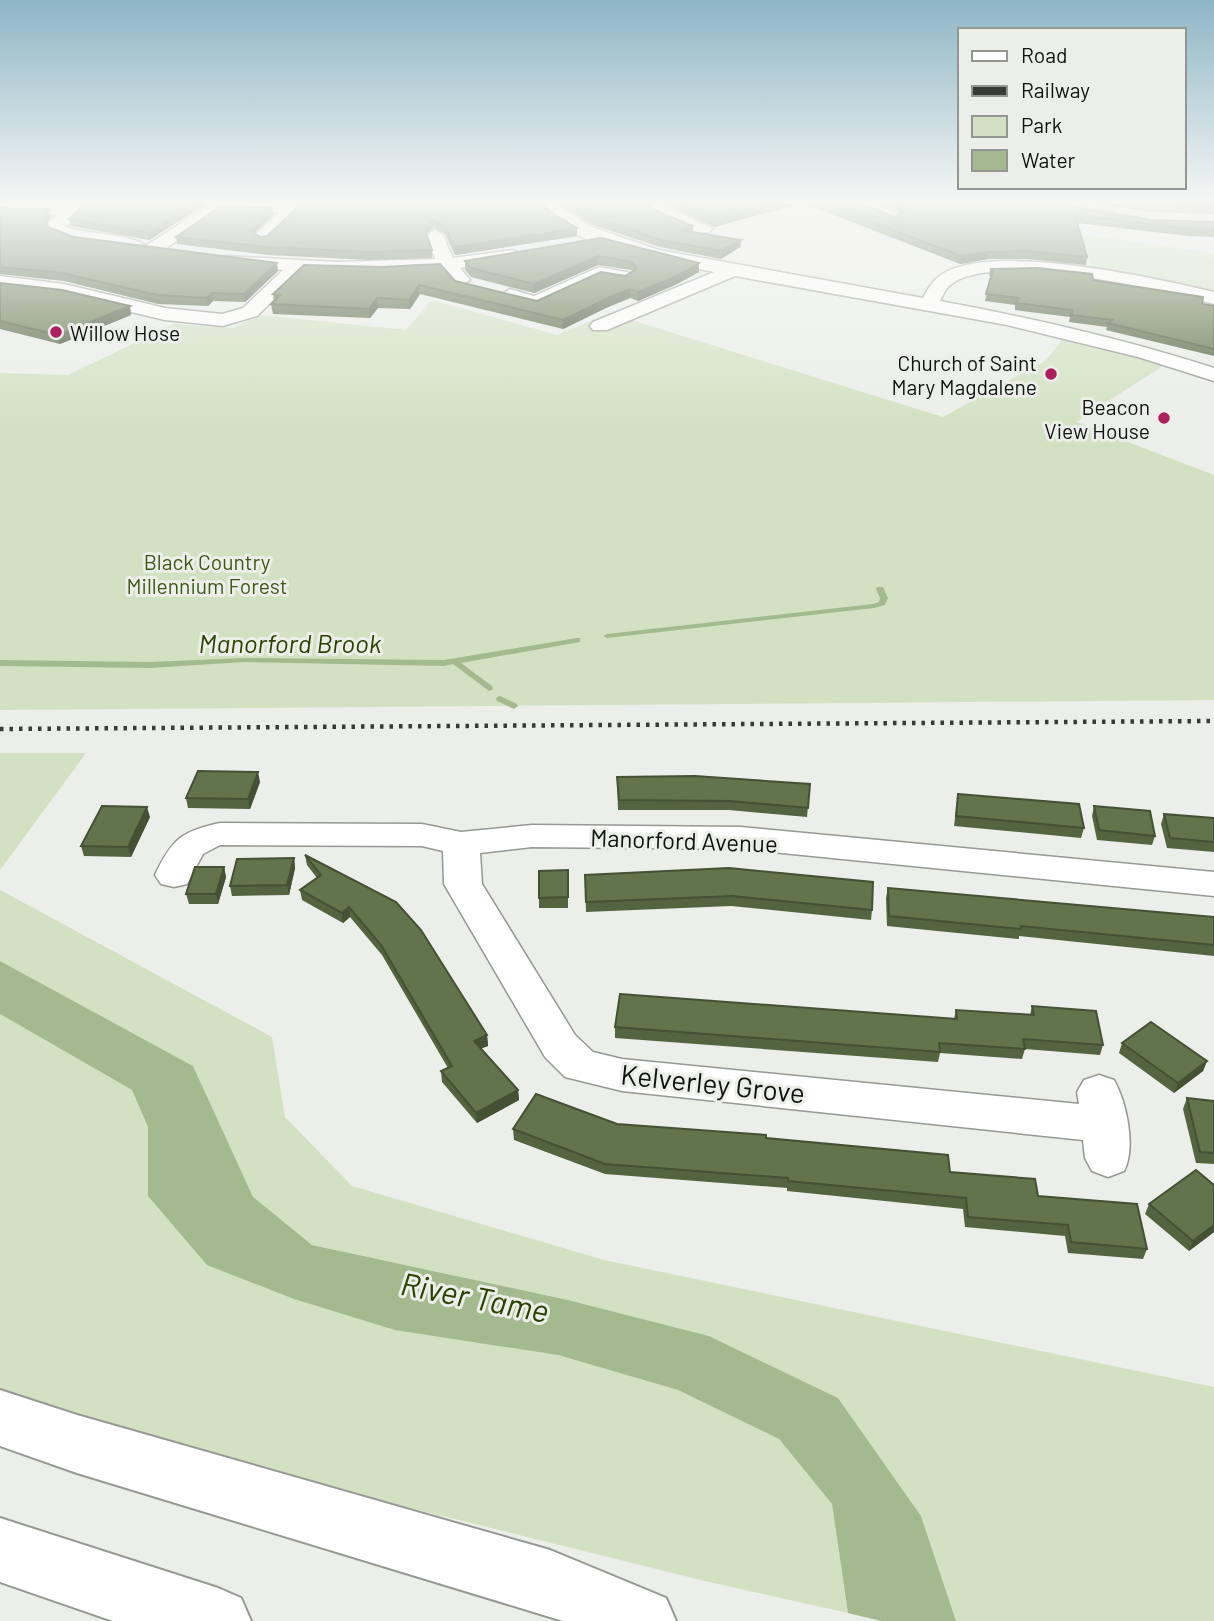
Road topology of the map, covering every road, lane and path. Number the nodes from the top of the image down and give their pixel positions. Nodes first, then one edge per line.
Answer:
1 (285, 279) edge
2 (459, 279) edge
3 (585, 279) edge
4 (713, 279) edge
5 (783, 279) edge
6 (950, 279) edge
7 (1131, 279) edge
8 (0, 282) edge
9 (1214, 298) edge
10 (928, 304) junction
11 (600, 326) dead end
12 (1214, 375) edge
13 (461, 843) junction
14 (174, 874) dead end
15 (1214, 884) edge
16 (1103, 1124) dead end
17 (0, 1418) edge
18 (0, 1550) edge
19 (218, 1621) edge
20 (643, 1621) edge

1 - 8 street
2 - 3 street
4 - 11 street
5 - 10 street
6 - 10 street
7 - 9 street
10 - 12 street
13 - 14 street, Manorford Avenue
13 - 15 street, Manorford Avenue
13 - 16 street, Kelverley Grove
17 - 20 highway
18 - 19 highway

